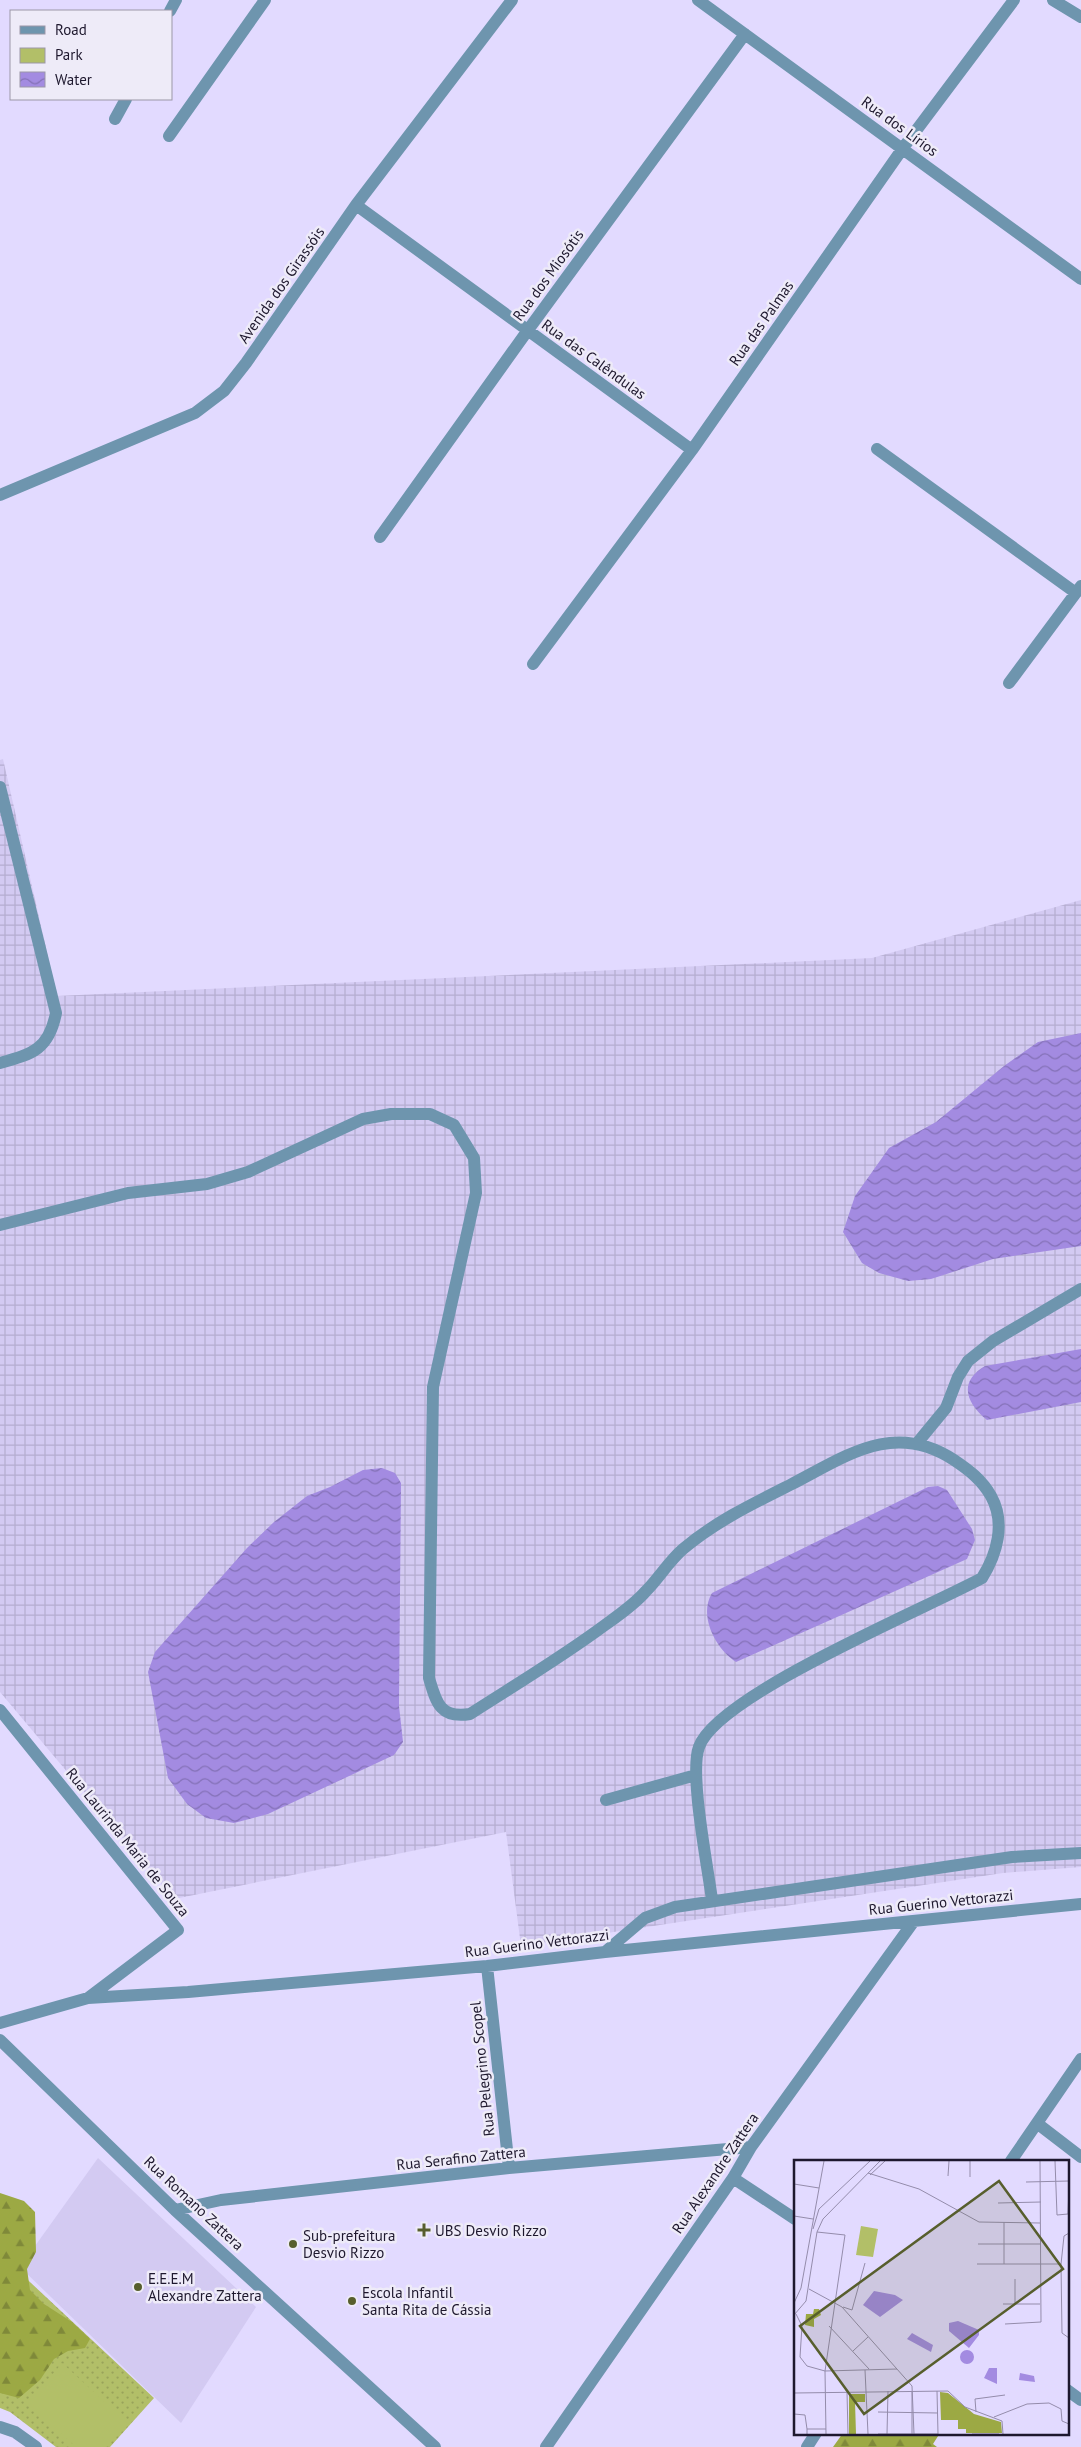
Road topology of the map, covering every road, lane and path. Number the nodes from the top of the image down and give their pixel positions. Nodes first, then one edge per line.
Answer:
1 (265, 0) edge
2 (512, 0) edge
3 (698, 0) edge
4 (1014, 0) edge
5 (1053, 0) edge
6 (1081, 18) edge
7 (745, 34) junction
8 (125, 100) edge
9 (115, 120) dead end
10 (169, 136) dead end
11 (903, 148) junction
12 (356, 205) junction
13 (1081, 279) edge
14 (528, 330) junction
15 (877, 449) dead end
16 (692, 450) junction
17 (0, 495) edge
18 (380, 537) dead end
19 (1078, 590) edge
20 (533, 664) dead end
21 (1009, 683) dead end
22 (0, 787) edge
23 (0, 1063) edge
24 (0, 1225) edge
25 (1081, 1289) edge
26 (918, 1442) junction
27 (0, 1710) edge
28 (696, 1774) junction
29 (606, 1800) dead end
30 (1081, 1853) edge
31 (712, 1900) junction
32 (1081, 1904) edge
33 (914, 1921) junction
34 (605, 1952) junction
35 (487, 1966) junction
36 (88, 1998) junction
37 (0, 2023) edge
38 (0, 2040) edge
39 (1081, 2059) edge
40 (1038, 2124) junction
41 (751, 2147) junction
42 (1081, 2157) edge
43 (1012, 2160) edge
44 (509, 2168) junction
45 (732, 2178) junction
46 (175, 2210) junction
47 (794, 2218) edge
48 (1068, 2391) edge
49 (1081, 2400) edge
50 (0, 2427) edge
51 (815, 2434) edge
52 (36, 2447) edge
53 (435, 2447) edge
54 (546, 2447) edge
55 (807, 2447) edge

1 - 10 street
2 - 12 street, Avenida dos Girassóis
3 - 7 street, Rua dos Lírios
4 - 11 street, Rua das Palmas
5 - 6 street
7 - 11 street, Rua dos Lírios
7 - 14 street, Rua dos Miosótis
8 - 9 street
11 - 13 street, Rua dos Lírios
11 - 16 street, Rua das Palmas
12 - 14 street, Rua das Calêndulas
12 - 17 street, Avenida dos Girassóis
14 - 16 street, Rua das Calêndulas
14 - 18 street, Rua dos Miosótis
15 - 19 street
16 - 20 street, Rua das Palmas
19 - 21 street
22 - 23 street
24 - 26 street
25 - 26 street
26 - 28 street
27 - 36 street, Rua Laurinda Maria de Souza
28 - 29 street
28 - 31 street
30 - 31 street
31 - 34 street
32 - 33 street, Rua Guerino Vettorazzi
33 - 34 street, Rua Guerino Vettorazzi
33 - 41 street, Rua Alexandre Zattera
34 - 35 street, Rua Guerino Vettorazzi
35 - 36 street, Rua Guerino Vettorazzi
35 - 44 street, Rua Pelegrino Scopel
36 - 37 street, Rua Guerino Vettorazzi
38 - 46 street, Rua Romano Zattera
39 - 40 street
40 - 42 street
40 - 43 street
41 - 44 street, Rua Serafino Zattera
41 - 45 street, Rua Alexandre Zattera
44 - 46 street, Rua Serafino Zattera
45 - 47 street
45 - 54 street, Rua Alexandre Zattera
46 - 53 street, Rua Romano Zattera
48 - 49 street
50 - 52 street
51 - 55 street

